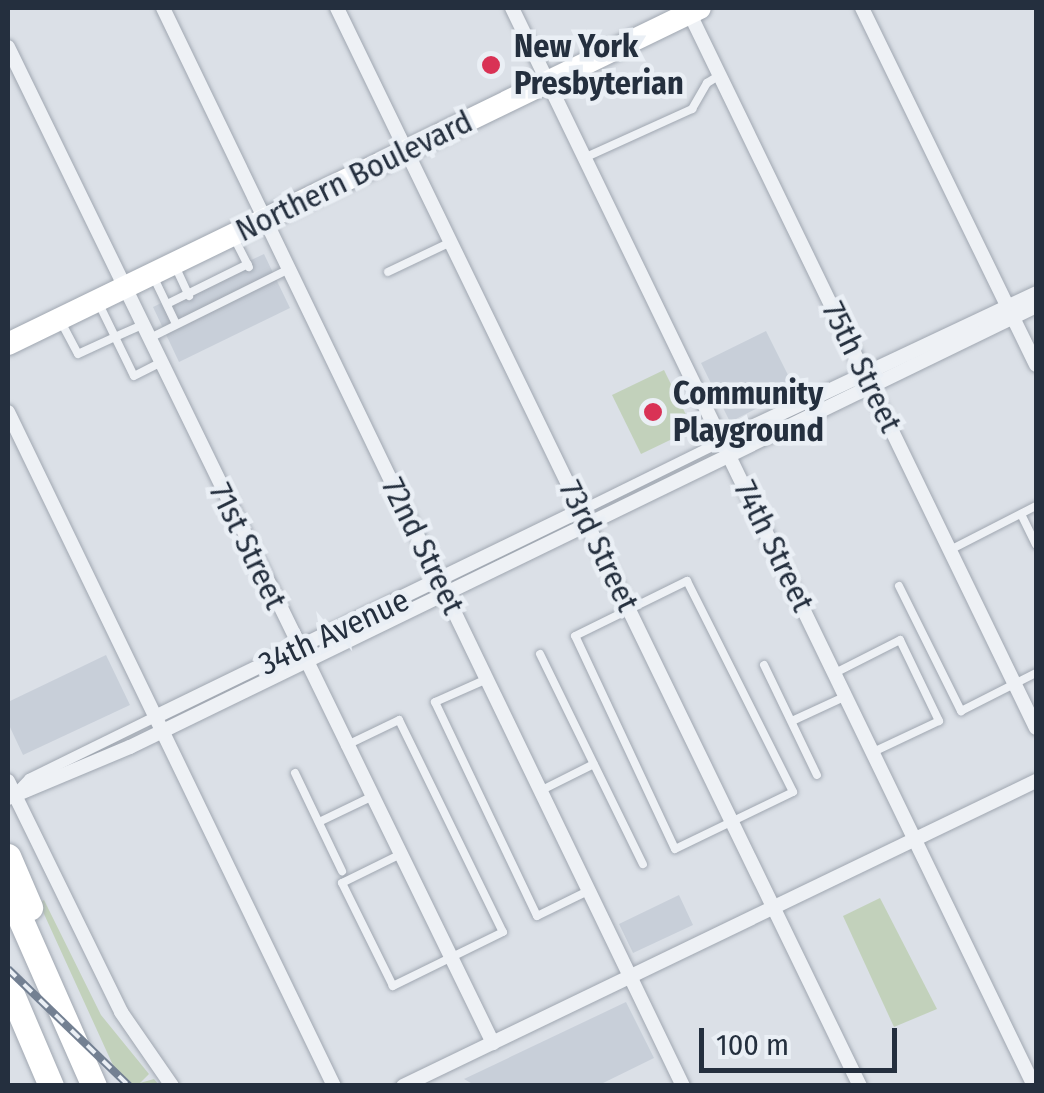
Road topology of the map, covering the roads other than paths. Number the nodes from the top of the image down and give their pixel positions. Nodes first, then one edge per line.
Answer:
1 (162, 8) edge
2 (337, 8) edge
3 (512, 8) edge
4 (862, 8) edge
5 (692, 9) edge
6 (8, 47) edge
7 (720, 75) junction
8 (548, 82) junction
9 (406, 150) junction
10 (584, 158) junction
11 (265, 218) junction
12 (233, 235) junction
13 (452, 241) junction
14 (174, 263) junction
15 (289, 269) junction
16 (388, 272) dead end
17 (152, 274) junction
18 (124, 287) junction
19 (1036, 293) edge
20 (188, 294) junction
21 (97, 300) junction
22 (173, 302) junction
23 (1036, 306) edge
24 (1011, 312) junction
25 (59, 318) junction
26 (176, 324) junction
27 (145, 332) junction
28 (115, 337) junction
29 (8, 344) edge
30 (160, 363) junction
31 (1036, 365) edge
32 (868, 380) junction
33 (8, 412) edge
34 (722, 441) junction
35 (730, 456) junction
36 (1036, 506) edge
37 (1021, 514) junction
38 (585, 517) junction
39 (1036, 545) edge
40 (950, 550) junction
41 (899, 586) dead end
42 (443, 587) junction
43 (629, 608) junction
44 (540, 654) dead end
45 (301, 655) junction
46 (764, 665) dead end
47 (835, 673) junction
48 (1036, 673) edge
49 (487, 679) junction
50 (1015, 684) junction
51 (846, 696) junction
52 (792, 721) junction
53 (158, 724) junction
54 (1036, 728) edge
55 (346, 746) junction
56 (873, 752) junction
57 (594, 764) junction
58 (295, 773) dead end
59 (817, 775) dead end
60 (1036, 781) edge
61 (10, 791) edge
62 (540, 791) junction
63 (371, 797) junction
64 (732, 821) junction
65 (319, 822) junction
66 (915, 840) junction
67 (399, 855) junction
68 (8, 856) edge
69 (642, 864) dead end
70 (342, 871) dead end
71 (588, 891) junction
72 (8, 892) edge
73 (774, 908) junction
74 (451, 958) junction
75 (630, 977) junction
76 (8, 985) edge
77 (56, 999) junction
78 (492, 1042) junction
79 (48, 1086) edge
80 (94, 1086) edge
81 (172, 1086) edge
82 (334, 1086) edge
83 (403, 1086) edge
84 (683, 1086) edge
85 (860, 1086) edge
86 (1034, 1086) edge

1 - 11 street, 72nd Street
2 - 9 street, 73rd Street
3 - 8 street, 74th Street
4 - 24 street
5 - 7 street, 75th Street
5 - 8 main road, Northern Boulevard
6 - 18 street, 71st Street
7 - 10 lane
7 - 32 street, 75th Street
8 - 9 main road, Northern Boulevard
8 - 10 street, 74th Street
9 - 11 main road, Northern Boulevard
9 - 13 street, 73rd Street
10 - 34 street, 74th Street
11 - 12 main road, Northern Boulevard
11 - 15 street, 72nd Street
12 - 14 main road, Northern Boulevard
12 - 20 lane
13 - 16 lane
13 - 38 street, 73rd Street
14 - 17 main road, Northern Boulevard
14 - 20 lane
15 - 26 lane
15 - 42 street, 72nd Street
17 - 18 main road, Northern Boulevard
17 - 22 lane
18 - 21 main road, Northern Boulevard
18 - 27 street, 71st Street
19 - 24 street, 34th Avenue
20 - 22 lane
21 - 25 main road, Northern Boulevard
21 - 28 lane
22 - 26 lane
23 - 24 street, 34th Avenue
24 - 31 street
24 - 32 street, 34th Avenue
25 - 28 lane
25 - 29 main road, Northern Boulevard
26 - 27 lane
27 - 28 lane
27 - 30 street, 71st Street
28 - 30 lane
30 - 45 street, 71st Street
32 - 34 street, 34th Avenue
32 - 35 street, 34th Avenue
32 - 40 street, 75th Street
33 - 53 street
34 - 35 street, 74th Street
34 - 38 street, 34th Avenue
35 - 38 street, 34th Avenue
35 - 47 street, 74th Street
36 - 37 lane
37 - 39 lane
37 - 40 lane
38 - 42 street, 34th Avenue
38 - 43 street, 73rd Street
40 - 50 street, 75th Street
41 - 50 lane
42 - 45 street, 34th Avenue
42 - 49 street, 72nd Street
43 - 64 street, 73rd Street
43 - 64 lane
43 - 64 lane
44 - 57 lane
45 - 53 street, 34th Avenue
45 - 55 street, 71st Street
46 - 52 lane
47 - 51 street, 74th Street
47 - 56 lane
48 - 50 lane
49 - 62 street, 72nd Street
49 - 71 lane
50 - 54 street, 75th Street
51 - 52 lane
51 - 56 street, 74th Street
52 - 59 lane
53 - 61 street, 34th Avenue
53 - 82 street
55 - 63 street, 71st Street
55 - 74 lane
56 - 66 street, 74th Street
57 - 62 lane
57 - 69 lane
58 - 65 lane
60 - 66 street
61 - 81 street
62 - 71 street, 72nd Street
63 - 65 lane
63 - 67 street, 71st Street
64 - 73 street, 73rd Street
65 - 70 lane
66 - 73 street
66 - 86 street, 74th Street
67 - 74 street, 71st Street
67 - 74 lane
68 - 77 highway
71 - 75 street, 72nd Street
72 - 77 highway
73 - 75 street
73 - 85 street, 73rd Street
74 - 78 street, 71st Street
75 - 78 street
75 - 84 street, 72nd Street
76 - 79 highway
77 - 80 highway
78 - 83 street

